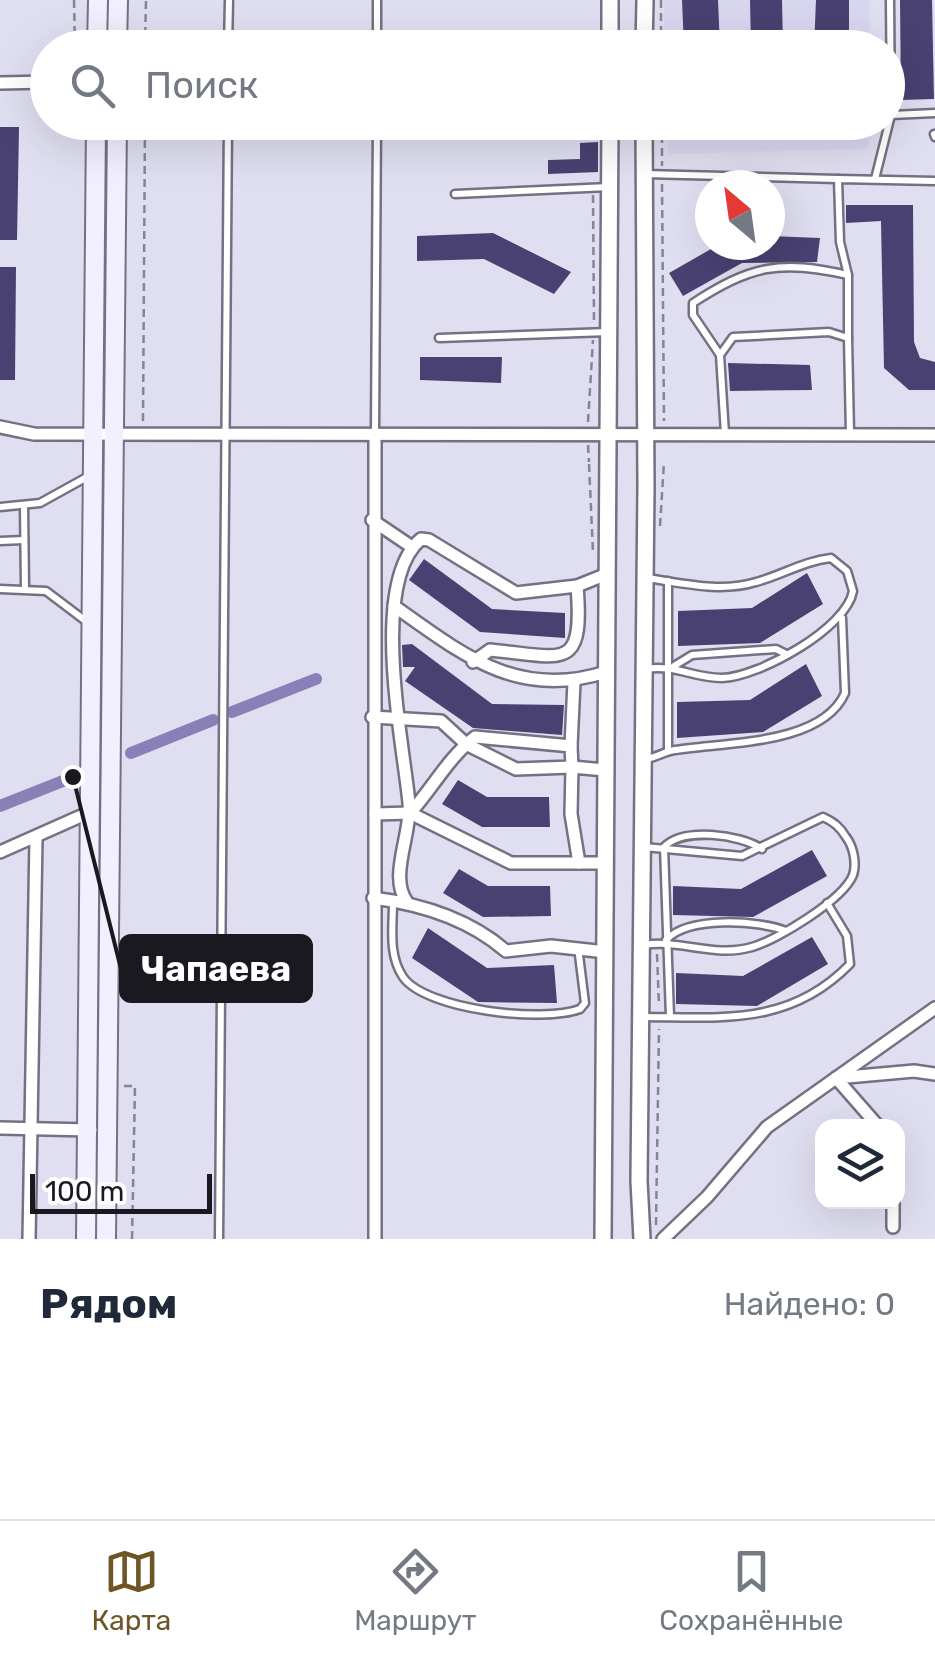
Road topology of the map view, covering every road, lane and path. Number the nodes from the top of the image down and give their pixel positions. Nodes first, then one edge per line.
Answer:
1 (74, 0) edge
2 (118, 0) edge
3 (146, 0) edge
4 (229, 0) edge
5 (377, 0) edge
6 (610, 0) edge
7 (645, 0) edge
8 (661, 0) edge
9 (890, 0) edge
10 (97, 1) edge
11 (75, 30) edge
12 (97, 30) edge
13 (117, 30) edge
14 (146, 30) edge
15 (228, 30) edge
16 (376, 30) edge
17 (610, 30) edge
18 (644, 30) edge
19 (661, 30) edge
20 (890, 30) edge
21 (30, 82) edge
22 (0, 83) edge
23 (935, 113) edge
24 (905, 114) edge
25 (96, 140) edge
26 (117, 140) edge
27 (145, 140) edge
28 (228, 140) edge
29 (377, 140) edge
30 (610, 140) edge
31 (644, 140) edge
32 (662, 140) edge
33 (884, 140) edge
34 (643, 174) junction
35 (662, 175) junction
36 (838, 179) junction
37 (875, 179) junction
38 (935, 181) edge
39 (592, 185) junction
40 (610, 187) junction
41 (455, 194) dead end
42 (848, 275) junction
43 (601, 331) junction
44 (439, 338) dead end
45 (848, 338) junction
46 (720, 355) junction
47 (0, 427) edge
48 (375, 433) junction
49 (93, 434) junction
50 (117, 434) junction
51 (143, 434) junction
52 (225, 434) junction
53 (850, 434) junction
54 (645, 435) junction
55 (664, 435) junction
56 (726, 435) junction
57 (935, 435) edge
58 (588, 436) junction
59 (607, 436) junction
60 (646, 462) junction
61 (607, 464) junction
62 (93, 474) junction
63 (24, 506) junction
64 (0, 507) edge
65 (372, 520) junction
66 (24, 540) junction
67 (0, 541) edge
68 (412, 547) junction
69 (607, 574) junction
70 (645, 578) junction
71 (668, 581) junction
72 (577, 586) junction
73 (25, 588) junction
74 (0, 589) edge
75 (394, 606) junction
76 (842, 618) junction
77 (92, 626) junction
78 (786, 654) junction
79 (473, 662) junction
80 (671, 666) junction
81 (643, 669) junction
82 (606, 672) junction
83 (574, 682) junction
84 (372, 716) junction
85 (400, 716) junction
86 (466, 744) junction
87 (572, 746) junction
88 (668, 750) junction
89 (644, 759) junction
90 (572, 767) junction
91 (605, 770) junction
92 (90, 812) junction
93 (375, 814) junction
94 (410, 814) junction
95 (36, 838) junction
96 (642, 847) junction
97 (664, 847) junction
98 (762, 848) junction
99 (0, 852) edge
100 (605, 863) junction
101 (579, 864) junction
102 (374, 898) junction
103 (392, 900) junction
104 (406, 902) junction
105 (827, 903) junction
106 (786, 931) junction
107 (665, 941) junction
108 (642, 945) junction
109 (578, 946) junction
110 (606, 952) junction
111 (935, 1008) edge
112 (640, 1017) junction
113 (670, 1017) junction
114 (935, 1074) edge
115 (836, 1078) junction
116 (108, 1086) junction
117 (872, 1119) edge
118 (0, 1128) edge
119 (32, 1129) junction
120 (108, 1129) junction
121 (87, 1130) junction
122 (894, 1209) edge
123 (893, 1227) dead end
124 (29, 1239) edge
125 (86, 1239) edge
126 (106, 1239) edge
127 (132, 1239) edge
128 (219, 1239) edge
129 (375, 1239) edge
130 (603, 1239) edge
131 (642, 1239) edge
132 (662, 1239) edge

1 - 11 path
2 - 13 main road
3 - 14 path
4 - 15 lane
5 - 16 lane
6 - 17 street
7 - 18 street
8 - 19 path
9 - 20 lane
10 - 12 main road
21 - 22 street
23 - 24 lane
25 - 49 main road
26 - 50 main road
27 - 51 path
28 - 52 lane
29 - 48 lane
30 - 40 street
31 - 34 street
32 - 35 path
33 - 37 lane
34 - 35 lane
34 - 54 street
35 - 36 lane
35 - 55 path
36 - 37 lane
36 - 42 lane
37 - 38 lane
39 - 40 lane
39 - 41 lane
39 - 43 path
40 - 43 street
42 - 45 lane
42 - 46 lane
43 - 44 lane
43 - 58 path
43 - 59 street
45 - 46 lane
45 - 53 lane
46 - 56 lane
47 - 49 street
48 - 52 street
48 - 58 street
48 - 65 street
49 - 50 street
49 - 62 main road
50 - 51 street
50 - 116 main road
51 - 52 street
52 - 128 lane
53 - 56 street
53 - 57 street
54 - 55 street
54 - 59 street
54 - 60 street
55 - 56 street
55 - 60 path
58 - 59 street
58 - 61 path
59 - 61 street
60 - 70 street
61 - 69 street
62 - 63 lane
62 - 77 main road
63 - 64 lane
63 - 66 lane
65 - 68 street
65 - 84 street
66 - 67 lane
66 - 73 lane
68 - 72 street
68 - 75 street
69 - 72 street
69 - 82 street
70 - 71 lane
70 - 81 street
71 - 76 lane
71 - 80 lane
72 - 79 street
73 - 74 lane
73 - 77 lane
75 - 79 street
75 - 85 street
76 - 78 lane
76 - 88 lane
77 - 92 main road
78 - 80 lane
78 - 80 lane
79 - 83 street
80 - 81 lane
80 - 88 lane
81 - 89 street
82 - 83 street
82 - 91 street
83 - 87 street
84 - 85 street
84 - 93 street
85 - 86 street
85 - 94 street
86 - 87 street
86 - 90 street
86 - 94 street
87 - 90 street
88 - 89 lane
89 - 96 street
90 - 91 street
90 - 101 street
91 - 100 street
92 - 95 street
92 - 121 main road
93 - 94 street
93 - 102 street
94 - 101 street
94 - 104 street
95 - 99 street
95 - 119 street
96 - 97 lane
96 - 108 street
97 - 98 lane
97 - 98 lane
97 - 107 lane
98 - 105 lane
100 - 101 street
100 - 110 street
102 - 103 street
102 - 129 street
103 - 104 street
103 - 109 lane
104 - 109 street
105 - 106 lane
105 - 113 lane
106 - 107 lane
106 - 107 lane
107 - 108 lane
107 - 113 lane
108 - 112 street
109 - 110 street
110 - 130 street
111 - 115 street
112 - 113 lane
112 - 131 street
114 - 115 street
115 - 117 street
115 - 132 street
116 - 120 main road
116 - 127 path
118 - 119 street
119 - 121 street
119 - 124 street
120 - 121 street
120 - 126 main road
121 - 125 main road
122 - 123 street

